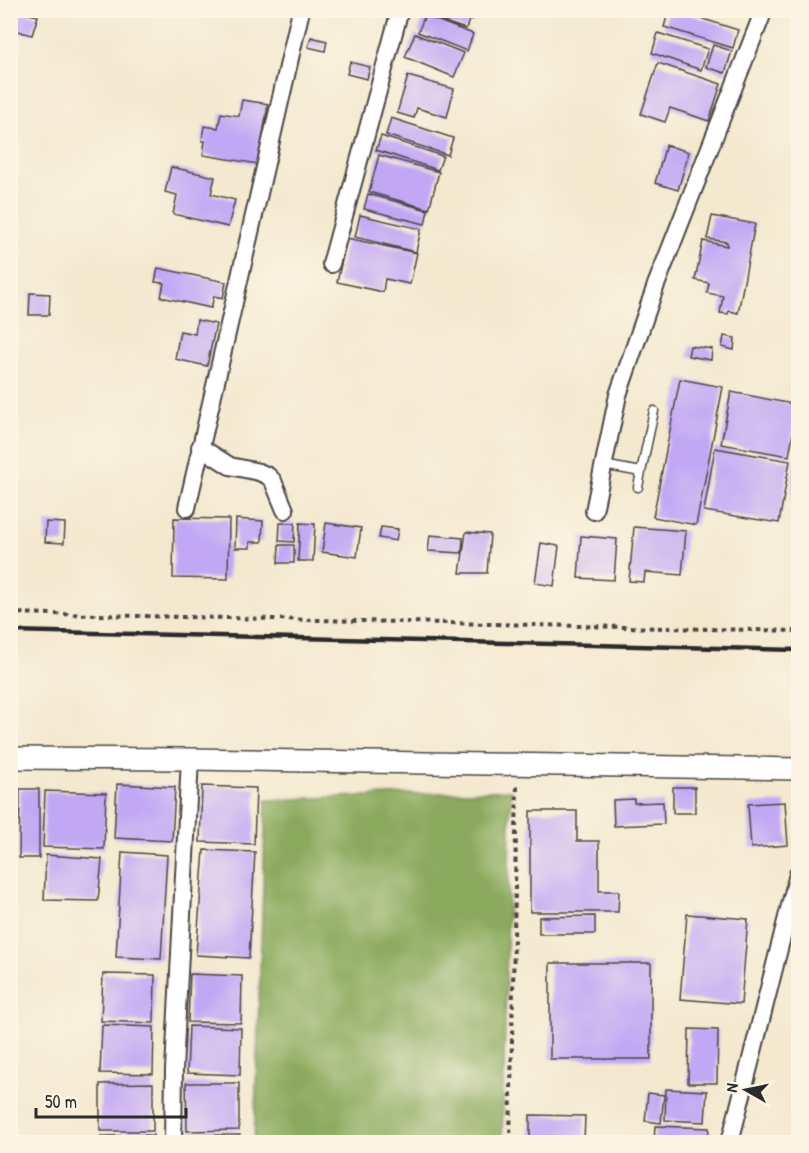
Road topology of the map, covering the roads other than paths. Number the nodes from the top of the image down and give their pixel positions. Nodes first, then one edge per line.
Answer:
1 (301, 10) edge
2 (400, 10) edge
3 (764, 10) edge
4 (331, 264) dead end
5 (654, 411) dead end
6 (200, 447) junction
7 (602, 465) junction
8 (641, 472) junction
9 (638, 487) dead end
10 (187, 507) dead end
11 (285, 510) dead end
12 (594, 511) dead end
13 (10, 758) edge
14 (190, 759) junction
15 (798, 769) edge
16 (798, 874) edge
17 (173, 1143) edge
18 (730, 1143) edge

1 - 6 street
2 - 4 street
3 - 7 street
5 - 8 lane
6 - 10 street
6 - 11 street
7 - 8 lane
7 - 12 street
8 - 9 lane
13 - 14 street
14 - 15 street
14 - 17 street
16 - 18 street

